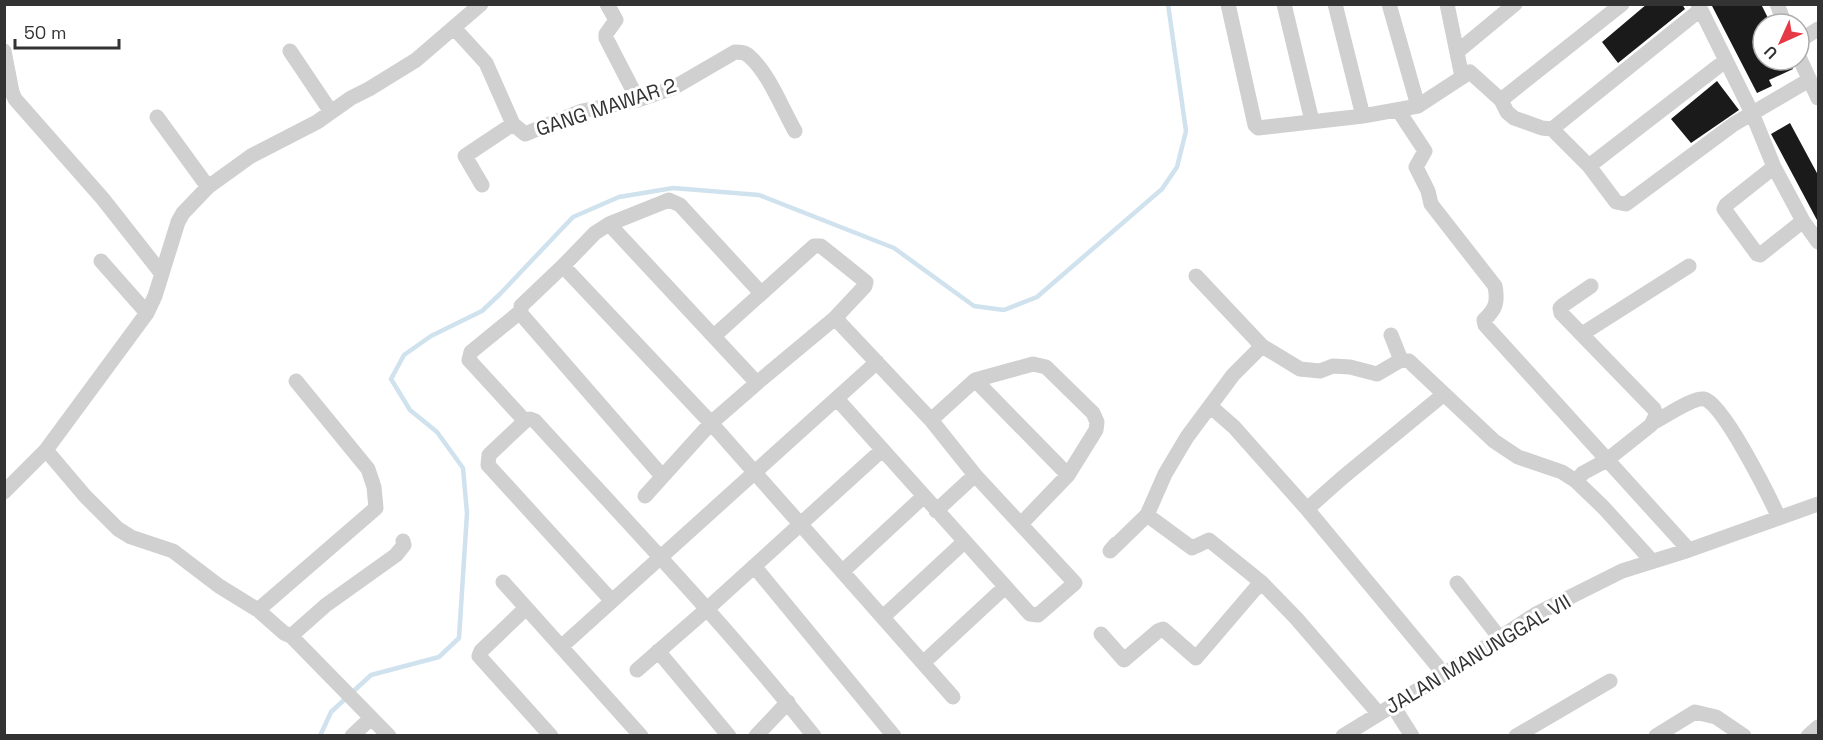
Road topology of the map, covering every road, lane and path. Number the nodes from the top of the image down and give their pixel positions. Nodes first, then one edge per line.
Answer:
1 (481, 4) edge
2 (607, 4) edge
3 (1228, 4) edge
4 (1284, 4) edge
5 (1335, 4) edge
6 (1389, 4) edge
7 (1447, 4) edge
8 (1515, 4) edge
9 (1622, 4) edge
10 (1699, 7) edge
11 (455, 28) junction
12 (4, 51) edge
13 (290, 51) dead end
14 (1457, 52) junction
15 (1725, 61) junction
16 (1806, 72) edge
17 (1466, 75) junction
18 (1815, 91) edge
19 (638, 100) junction
20 (1501, 100) junction
21 (1418, 106) junction
22 (1398, 110) junction
23 (331, 112) junction
24 (1752, 113) junction
25 (1364, 116) junction
26 (157, 117) dead end
27 (1312, 121) junction
28 (513, 124) junction
29 (1552, 129) junction
30 (795, 130) dead end
31 (1589, 166) junction
32 (1774, 167) junction
33 (482, 185) dead end
34 (208, 187) junction
35 (1803, 221) junction
36 (609, 224) junction
37 (1818, 242) edge
38 (101, 261) dead end
39 (563, 266) junction
40 (1689, 266) dead end
41 (162, 274) junction
42 (1196, 276) dead end
43 (1591, 286) dead end
44 (761, 293) junction
45 (520, 312) junction
46 (147, 313) junction
47 (835, 318) junction
48 (1582, 334) junction
49 (1391, 335) dead end
50 (714, 336) junction
51 (1262, 346) junction
52 (1401, 360) junction
53 (878, 362) junction
54 (975, 380) junction
55 (296, 381) dead end
56 (757, 382) junction
57 (1444, 394) junction
58 (838, 400) junction
59 (1210, 406) junction
60 (931, 420) junction
61 (525, 421) junction
62 (1654, 422) junction
63 (711, 423) junction
64 (46, 450) junction
65 (882, 450) junction
66 (1607, 460) junction
67 (755, 473) junction
68 (975, 475) junction
69 (1068, 475) junction
70 (662, 476) junction
71 (1576, 482) junction
72 (4, 492) edge
73 (645, 496) dead end
74 (924, 496) junction
75 (1818, 504) edge
76 (1307, 509) junction
77 (936, 511) junction
78 (1147, 515) junction
79 (1779, 518) junction
80 (801, 523) junction
81 (1021, 524) junction
82 (403, 541) dead end
83 (964, 542) junction
84 (1116, 544) dead end
85 (1689, 550) junction
86 (660, 559) junction
87 (1652, 561) junction
88 (754, 566) junction
89 (843, 571) junction
90 (503, 582) dead end
91 (1261, 582) junction
92 (1457, 583) dead end
93 (1005, 587) junction
94 (612, 601) junction
95 (526, 608) junction
96 (258, 610) junction
97 (706, 610) junction
98 (883, 617) junction
99 (1101, 634) dead end
100 (291, 636) junction
101 (1499, 637) junction
102 (561, 647) junction
103 (658, 651) junction
104 (923, 663) junction
105 (637, 670) dead end
106 (1444, 674) junction
107 (1610, 681) dead end
108 (953, 698) dead end
109 (788, 702) junction
110 (1393, 706) junction
111 (1378, 714) junction
112 (371, 718) junction
113 (1818, 727) edge
114 (1739, 734) edge
115 (352, 735) edge
116 (389, 735) edge
117 (551, 735) edge
118 (641, 735) edge
119 (729, 735) edge
120 (756, 735) edge
121 (814, 735) edge
122 (894, 735) edge
123 (1343, 735) edge
124 (1412, 735) edge
125 (1516, 735) edge
126 (1656, 735) edge
127 (1808, 735) edge

1 - 11 street
2 - 19 street
3 - 27 street
4 - 27 street
5 - 25 street
6 - 21 street
7 - 14 street
8 - 14 street
9 - 20 street
10 - 15 street
10 - 29 street
11 - 23 street
11 - 28 street
12 - 41 street
13 - 23 street
14 - 17 street
15 - 24 street
15 - 31 street
16 - 18 street
17 - 20 street
17 - 21 street
18 - 24 street
19 - 28 street, GANG MAWAR 2
19 - 30 street, GANG MAWAR 2
20 - 29 street
21 - 22 street
22 - 25 street
22 - 66 street
23 - 34 street
24 - 31 street
24 - 32 street
25 - 27 street
26 - 34 street
28 - 33 street
29 - 31 street
32 - 35 street
32 - 35 street
34 - 41 street
35 - 37 street
36 - 39 street
36 - 44 street
36 - 50 street
38 - 46 street
39 - 45 street
39 - 63 street
40 - 48 street
41 - 46 street
42 - 51 street
43 - 48 street
44 - 47 street
44 - 50 street
45 - 61 street
45 - 70 street
46 - 64 street
47 - 53 street
47 - 56 street
48 - 62 street
49 - 52 street
50 - 56 street
51 - 52 street
51 - 59 street
52 - 57 street
53 - 58 street
53 - 60 street
54 - 60 street
54 - 69 street
54 - 69 street
55 - 96 street
56 - 63 street
57 - 71 street
57 - 76 street
58 - 65 street
58 - 67 street
59 - 76 street
59 - 78 street
60 - 68 street
61 - 86 street
61 - 94 street
62 - 66 street
62 - 79 street
63 - 67 street
63 - 70 street
64 - 72 street
64 - 96 street
65 - 74 street
65 - 80 street
66 - 71 street
66 - 85 street
67 - 80 street
67 - 86 street
68 - 77 street
68 - 81 street
69 - 81 street
70 - 73 street
71 - 87 street
74 - 77 street
74 - 89 street
75 - 79 street, JALAN MANUNGGAL VII
76 - 106 street
77 - 83 street
78 - 84 street
78 - 91 street
79 - 85 street, JALAN MANUNGGAL VII
80 - 88 street
80 - 89 street
81 - 93 street
82 - 100 street
83 - 93 street
83 - 98 street
85 - 87 street, JALAN MANUNGGAL VII
86 - 94 street
86 - 97 street
87 - 101 street, JALAN MANUNGGAL VII
88 - 97 street
88 - 122 street
89 - 98 street
90 - 95 street
91 - 99 street
91 - 111 street
92 - 101 street
93 - 104 street
94 - 102 street
95 - 102 street
95 - 117 street
96 - 100 street
97 - 103 street
97 - 109 street
98 - 104 street
100 - 112 street
101 - 106 street, JALAN MANUNGGAL VII
102 - 118 street
103 - 105 street
103 - 119 street
104 - 108 street
106 - 110 street, JALAN MANUNGGAL VII
107 - 125 street
109 - 120 street
109 - 121 street
110 - 111 street, JALAN MANUNGGAL VII
110 - 124 street
111 - 123 street, JALAN MANUNGGAL VII
112 - 115 street
112 - 116 street
113 - 127 street
114 - 126 street

